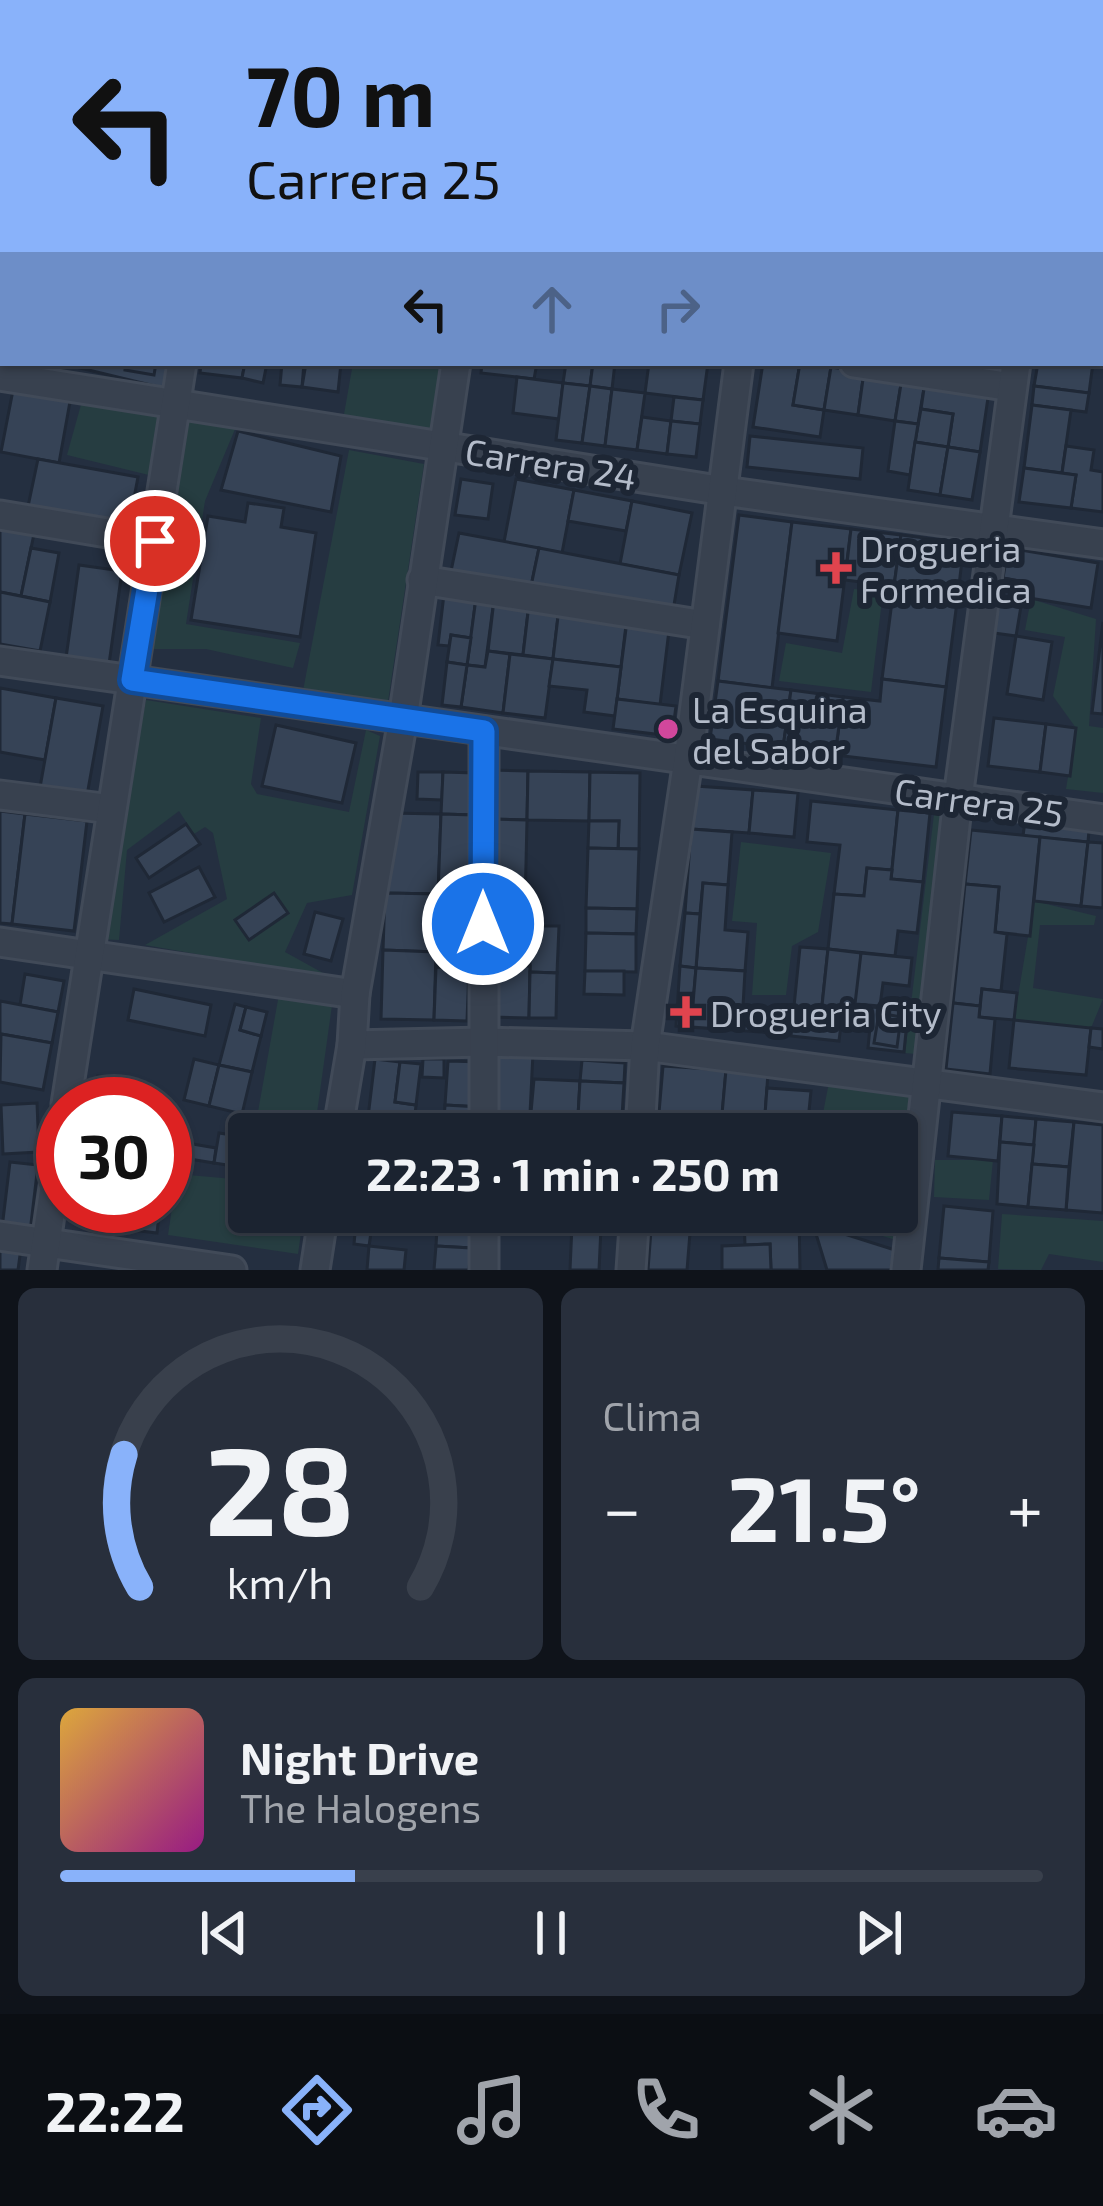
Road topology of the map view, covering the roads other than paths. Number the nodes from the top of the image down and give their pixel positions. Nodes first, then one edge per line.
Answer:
1 (182, 366) edge
2 (456, 366) edge
3 (739, 366) edge
4 (894, 366) edge
5 (61, 375) edge
6 (1014, 375) edge
7 (0, 376) edge
8 (178, 404) junction
9 (445, 446) junction
10 (724, 491) junction
11 (0, 515) edge
12 (997, 527) junction
13 (155, 541) junction
14 (1103, 544) edge
15 (422, 580) junction
16 (705, 625) junction
17 (0, 661) edge
18 (132, 680) junction
19 (403, 719) junction
20 (484, 731) junction
21 (688, 760) junction
22 (0, 794) edge
23 (958, 799) junction
24 (111, 809) junction
25 (1103, 819) edge
26 (0, 942) edge
27 (87, 953) junction
28 (355, 994) junction
29 (484, 1042) junction
30 (352, 1045) junction
31 (645, 1046) junction
32 (70, 1077) edge
33 (929, 1083) junction
34 (1103, 1107) edge
35 (341, 1113) edge
36 (484, 1113) edge
37 (641, 1113) edge
38 (321, 1233) edge
39 (484, 1233) edge
40 (634, 1233) edge
41 (0, 1236) edge
42 (44, 1256) edge
43 (232, 1270) edge
44 (315, 1270) edge
45 (484, 1270) edge
46 (632, 1270) edge
47 (906, 1270) edge

1 - 8 street
2 - 9 street
3 - 10 street
4 - 6 street
5 - 7 street, Carrera 24
5 - 8 street, Carrera 24
6 - 12 street
8 - 9 street, Carrera 24
8 - 13 street
9 - 10 street, Carrera 24
9 - 15 street
10 - 12 street, Carrera 24
10 - 16 street
11 - 13 street
12 - 14 street, Carrera 24
12 - 23 street
13 - 18 street
15 - 16 street
15 - 19 street
16 - 21 street
17 - 18 street, Carrera 25
18 - 19 street, Carrera 25
18 - 24 street
19 - 20 street, Carrera 25
19 - 28 street
20 - 21 street, Carrera 25
20 - 29 street
21 - 23 street, Carrera 25
21 - 31 street
22 - 24 street
23 - 25 street, Carrera 25
23 - 33 street
24 - 27 street
26 - 27 street
27 - 28 street
27 - 32 street
28 - 30 street
29 - 30 street
29 - 31 street
29 - 36 street
30 - 35 street
31 - 33 street
31 - 37 street
33 - 34 street
33 - 47 street
38 - 44 street
39 - 45 street
40 - 46 street
41 - 42 street
42 - 43 street

